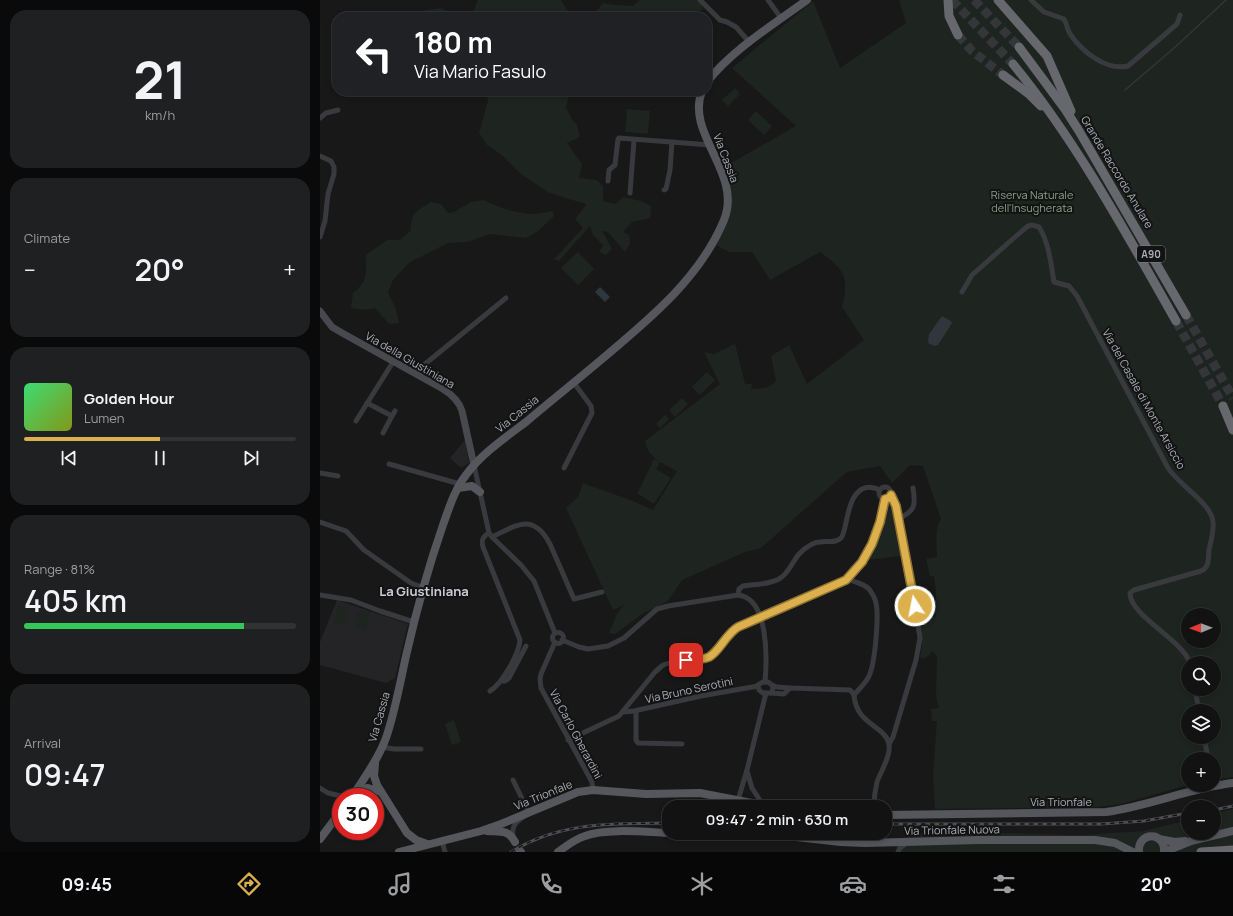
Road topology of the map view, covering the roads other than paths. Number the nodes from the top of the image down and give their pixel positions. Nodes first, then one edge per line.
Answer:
1 (700, 0) edge
2 (768, 0) edge
3 (807, 0) edge
4 (948, 0) edge
5 (998, 0) edge
6 (1031, 0) edge
7 (1180, 15) dead end
8 (781, 18) junction
9 (958, 34) tunnel mouth
10 (750, 43) junction
11 (1019, 47) tunnel mouth
12 (1013, 64) tunnel mouth
13 (1003, 75) tunnel mouth
14 (712, 77) edge
15 (700, 96) edge
16 (338, 110) dead end
17 (320, 118) edge
18 (1055, 120) junction
19 (1079, 131) junction
20 (634, 140) junction
21 (672, 142) junction
22 (710, 145) junction
23 (320, 156) edge
24 (608, 181) dead end
25 (664, 190) dead end
26 (630, 193) dead end
27 (320, 237) edge
28 (962, 292) dead end
29 (506, 298) dead end
30 (320, 311) edge
31 (1186, 315) tunnel mouth
32 (1176, 321) tunnel mouth
33 (393, 362) junction
34 (414, 373) junction
35 (574, 383) junction
36 (367, 403) junction
37 (1223, 406) tunnel mouth
38 (395, 411) dead end
39 (392, 416) junction
40 (356, 421) dead end
41 (1233, 430) edge
42 (383, 433) dead end
43 (389, 464) dead end
44 (474, 465) junction
45 (564, 468) dead end
46 (320, 473) edge
47 (338, 476) dead end
48 (459, 486) junction
49 (913, 488) dead end
50 (880, 490) junction
51 (480, 492) junction
52 (891, 495) junction
53 (885, 499) junction
54 (898, 519) junction
55 (320, 522) edge
56 (491, 535) junction
57 (846, 580) junction
58 (424, 588) junction
59 (602, 592) dead end
60 (320, 595) edge
61 (738, 595) junction
62 (760, 617) junction
63 (414, 622) junction
64 (555, 633) junction
65 (562, 640) junction
66 (555, 642) junction
67 (526, 646) dead end
68 (1187, 656) edge
69 (502, 680) junction
70 (765, 682) junction
71 (772, 685) junction
72 (758, 686) junction
73 (790, 688) junction
74 (490, 691) dead end
75 (769, 693) junction
76 (854, 695) junction
77 (636, 711) junction
78 (624, 712) junction
79 (568, 740) junction
80 (682, 744) dead end
81 (889, 744) junction
82 (382, 747) junction
83 (422, 749) dead end
84 (376, 760) junction
85 (747, 770) junction
86 (513, 780) dead end
87 (1233, 783) edge
88 (1221, 784) edge
89 (320, 788) edge
90 (358, 788) edge
91 (378, 788) edge
92 (593, 790) junction
93 (1189, 792) edge
94 (332, 794) edge
95 (384, 798) edge
96 (738, 800) joint
97 (760, 800) edge
98 (875, 800) edge
99 (529, 813) junction
100 (892, 815) edge
101 (332, 823) edge
102 (482, 831) junction
103 (1233, 832) edge
104 (406, 833) junction
105 (662, 833) edge
106 (320, 839) edge
107 (1159, 839) junction
108 (514, 840) joint
109 (823, 840) edge
110 (442, 841) junction
111 (1191, 841) junction
112 (908, 842) junction
113 (888, 843) junction
114 (430, 844) junction
115 (1233, 850) edge
116 (398, 852) edge
117 (445, 852) edge
118 (558, 852) edge
119 (897, 852) edge
120 (1133, 852) edge
121 (1139, 852) edge
122 (1164, 852) edge
123 (1201, 852) edge

1 - 10 street
2 - 8 street
3 - 8 main road
4 - 9 highway
5 - 19 highway
6 - 7 street
8 - 10 main road
10 - 14 main road
11 - 19 highway, Grande Raccordo Anulare / A90
12 - 18 highway, A90
13 - 18 highway
15 - 22 main road, Via Cassia
16 - 17 street
18 - 32 highway, A90
19 - 31 highway, Grande Raccordo Anulare / A90
20 - 21 street
20 - 24 street
20 - 26 street
21 - 22 street
21 - 25 street
22 - 35 main road, Via Cassia
23 - 27 street
28 - 68 street, Via del Casale di Monte Arsiccio
29 - 34 street
30 - 33 street, Via della Giustiniana
33 - 34 street, Via della Giustiniana
33 - 36 street
34 - 44 street, Via della Giustiniana
35 - 44 main road, Via Cassia
35 - 45 street
36 - 39 street
36 - 40 street
37 - 41 highway
38 - 39 street
39 - 42 street
43 - 48 street
44 - 48 main road, Via Cassia
44 - 51 street
46 - 47 street
48 - 51 main road
48 - 58 main road, Via Cassia
49 - 54 street
50 - 52 street
50 - 53 street
50 - 61 street
51 - 56 street
52 - 53 street
52 - 54 street
53 - 57 street
54 - 81 street
55 - 58 street
56 - 59 street
56 - 64 street
56 - 69 street
57 - 62 street
57 - 76 street
58 - 63 main road, Via Cassia
60 - 63 street
61 - 62 street
61 - 65 street
62 - 70 street
62 - 78 street
63 - 82 main road, Via Cassia
64 - 65 street
64 - 66 street
65 - 66 street
66 - 79 street, Via Carlo Gherardini
67 - 69 street
69 - 74 street
70 - 71 street
70 - 72 street
71 - 73 street
71 - 75 street
72 - 75 street
72 - 77 street, Via Bruno Serotini
73 - 75 street
73 - 76 street
75 - 85 street
76 - 81 street
77 - 78 street, Via Bruno Serotini
77 - 80 street
78 - 79 street
79 - 92 street, Via Carlo Gherardini
81 - 98 street
82 - 83 street
82 - 84 main road, Via Cassia
84 - 90 main road, Via Cassia
84 - 91 main road
85 - 96 street
85 - 97 street
86 - 99 street
87 - 88 main road, Via Trionfale
89 - 94 street
92 - 96 main road, Via Trionfale
92 - 99 main road, Via Trionfale
93 - 100 main road, Via Trionfale
95 - 104 main road
99 - 102 main road, Via Trionfale
99 - 108 street
101 - 106 main road
102 - 108 main road
102 - 110 main road, Via Trionfale
103 - 111 main road
104 - 114 main road
104 - 116 main road
105 - 118 main road
107 - 111 main road
107 - 121 main road
107 - 122 main road
109 - 113 main road, Via Trionfale Nuova
110 - 114 main road, Via Trionfale
110 - 117 street
111 - 122 main road
112 - 113 main road, Via Trionfale Nuova
112 - 119 street
112 - 120 main road, Via Trionfale Nuova
113 - 119 street
114 - 116 main road, Via Trionfale
115 - 123 highway

